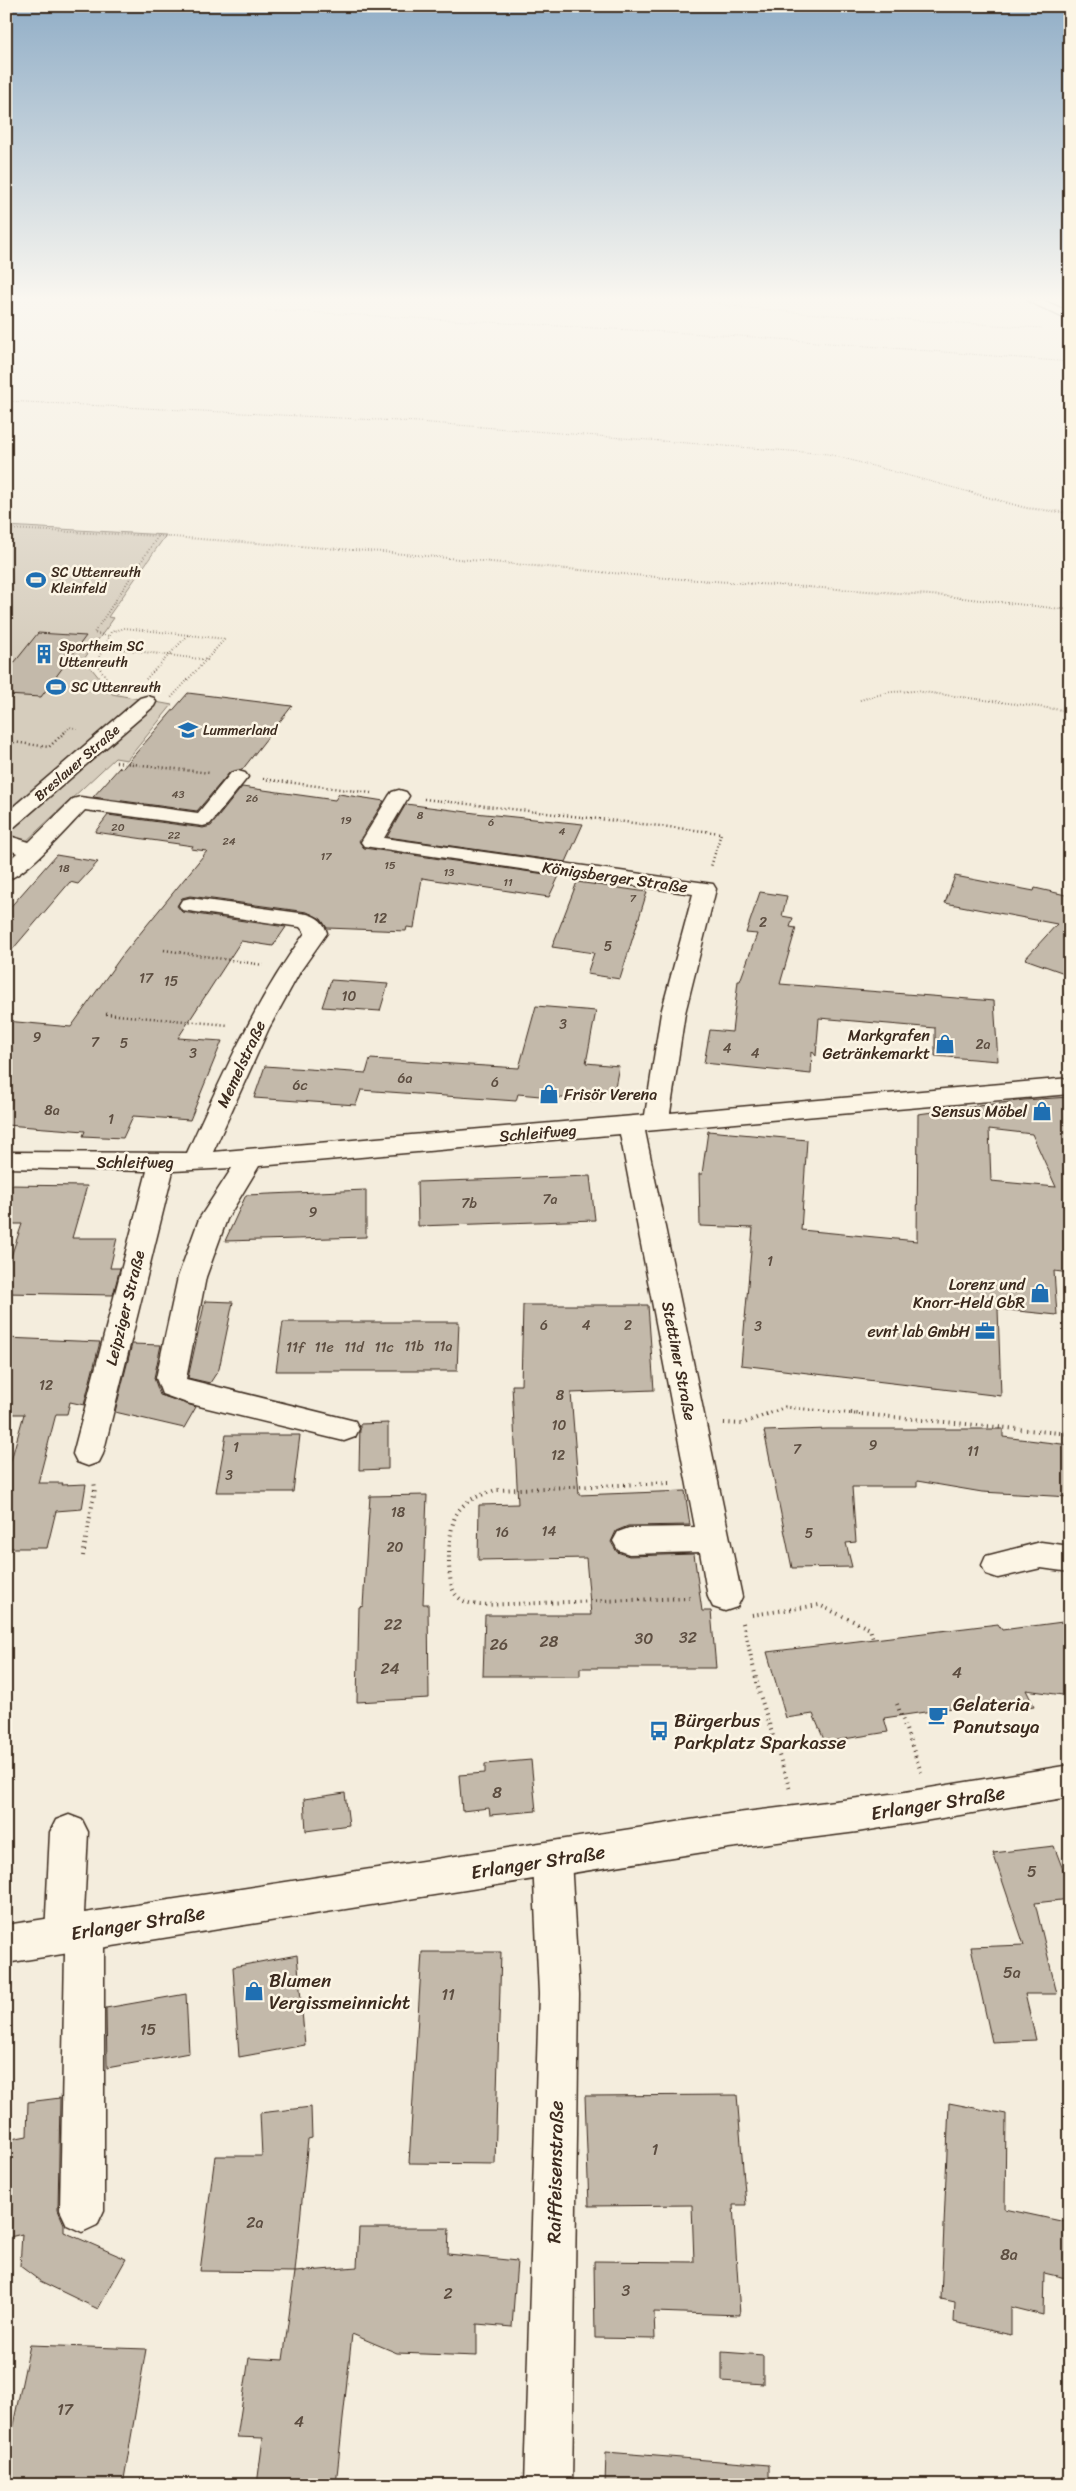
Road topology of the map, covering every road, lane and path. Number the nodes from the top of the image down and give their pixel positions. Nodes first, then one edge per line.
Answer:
1 (341, 417) edge
2 (1070, 513) edge
3 (6, 529) edge
4 (158, 536) junction
5 (1070, 610) edge
6 (189, 634) junction
7 (109, 636) junction
8 (106, 644) junction
9 (112, 648) junction
10 (102, 651) junction
11 (168, 655) junction
12 (208, 660) junction
13 (143, 682) dead end
14 (123, 694) dead end
15 (168, 699) dead end
16 (860, 700) dead end
17 (147, 702) dead end
18 (1070, 711) edge
19 (109, 734) junction
20 (6, 741) edge
21 (238, 776) dead end
22 (399, 796) dead end
23 (6, 824) edge
24 (720, 833) dead end
25 (6, 841) edge
26 (32, 851) junction
27 (6, 874) edge
28 (705, 889) junction
29 (190, 905) dead end
30 (164, 950) dead end
31 (290, 969) junction
32 (106, 1014) dead end
33 (257, 1028) junction
34 (1070, 1086) edge
35 (644, 1125) junction
36 (251, 1158) junction
37 (6, 1160) edge
38 (196, 1161) junction
39 (162, 1163) junction
40 (691, 1421) junction
41 (344, 1430) dead end
42 (1070, 1434) edge
43 (88, 1454) joint
44 (703, 1482) junction
45 (714, 1539) junction
46 (629, 1541) dead end
47 (83, 1556) dead end
48 (1070, 1559) edge
49 (998, 1565) dead end
50 (733, 1607) junction
51 (873, 1639) dead end
52 (897, 1704) dead end
53 (1070, 1781) edge
54 (933, 1805) junction
55 (801, 1824) junction
56 (68, 1832) dead end
57 (552, 1860) junction
58 (74, 1933) junction
59 (6, 1944) edge
60 (82, 2210) dead end
61 (548, 2485) edge

1 - 2 path
3 - 4 path
4 - 5 path
4 - 7 path
6 - 7 path
6 - 11 path
6 - 12 path
7 - 8 path
8 - 9 path
8 - 10 path
9 - 10 path
9 - 11 path
10 - 14 path
11 - 12 path
11 - 13 path
12 - 15 path
16 - 18 path
17 - 19 street, Breslauer Straße
19 - 20 path
19 - 23 street, Breslauer Straße
21 - 26 street
22 - 28 street, Königsberger Straße
24 - 28 path
25 - 26 street
26 - 27 street
28 - 35 street, Königsberger Straße
29 - 31 street, Memelstraße
30 - 31 path
31 - 33 street, Memelstraße
32 - 33 path
33 - 38 street, Memelstraße
34 - 35 street, Schleifweg
35 - 36 street, Schleifweg
35 - 40 street, Stettiner Straße
36 - 38 street, Schleifweg
36 - 41 street
37 - 39 street, Schleifweg
38 - 39 street, Schleifweg
39 - 43 street, Leipziger Straße
40 - 42 path
40 - 44 street, Stettiner Straße
43 - 47 path
44 - 45 street, Stettiner Straße
44 - 50 path
45 - 46 street
45 - 50 street, Stettiner Straße
48 - 49 street
50 - 51 path
50 - 55 path
52 - 54 path
53 - 54 street, Erlanger Straße
54 - 55 street, Erlanger Straße
55 - 57 street, Erlanger Straße
56 - 58 street
57 - 58 street, Erlanger Straße
57 - 61 street, Raiffeisenstraße
58 - 59 street, Erlanger Straße
58 - 60 street

